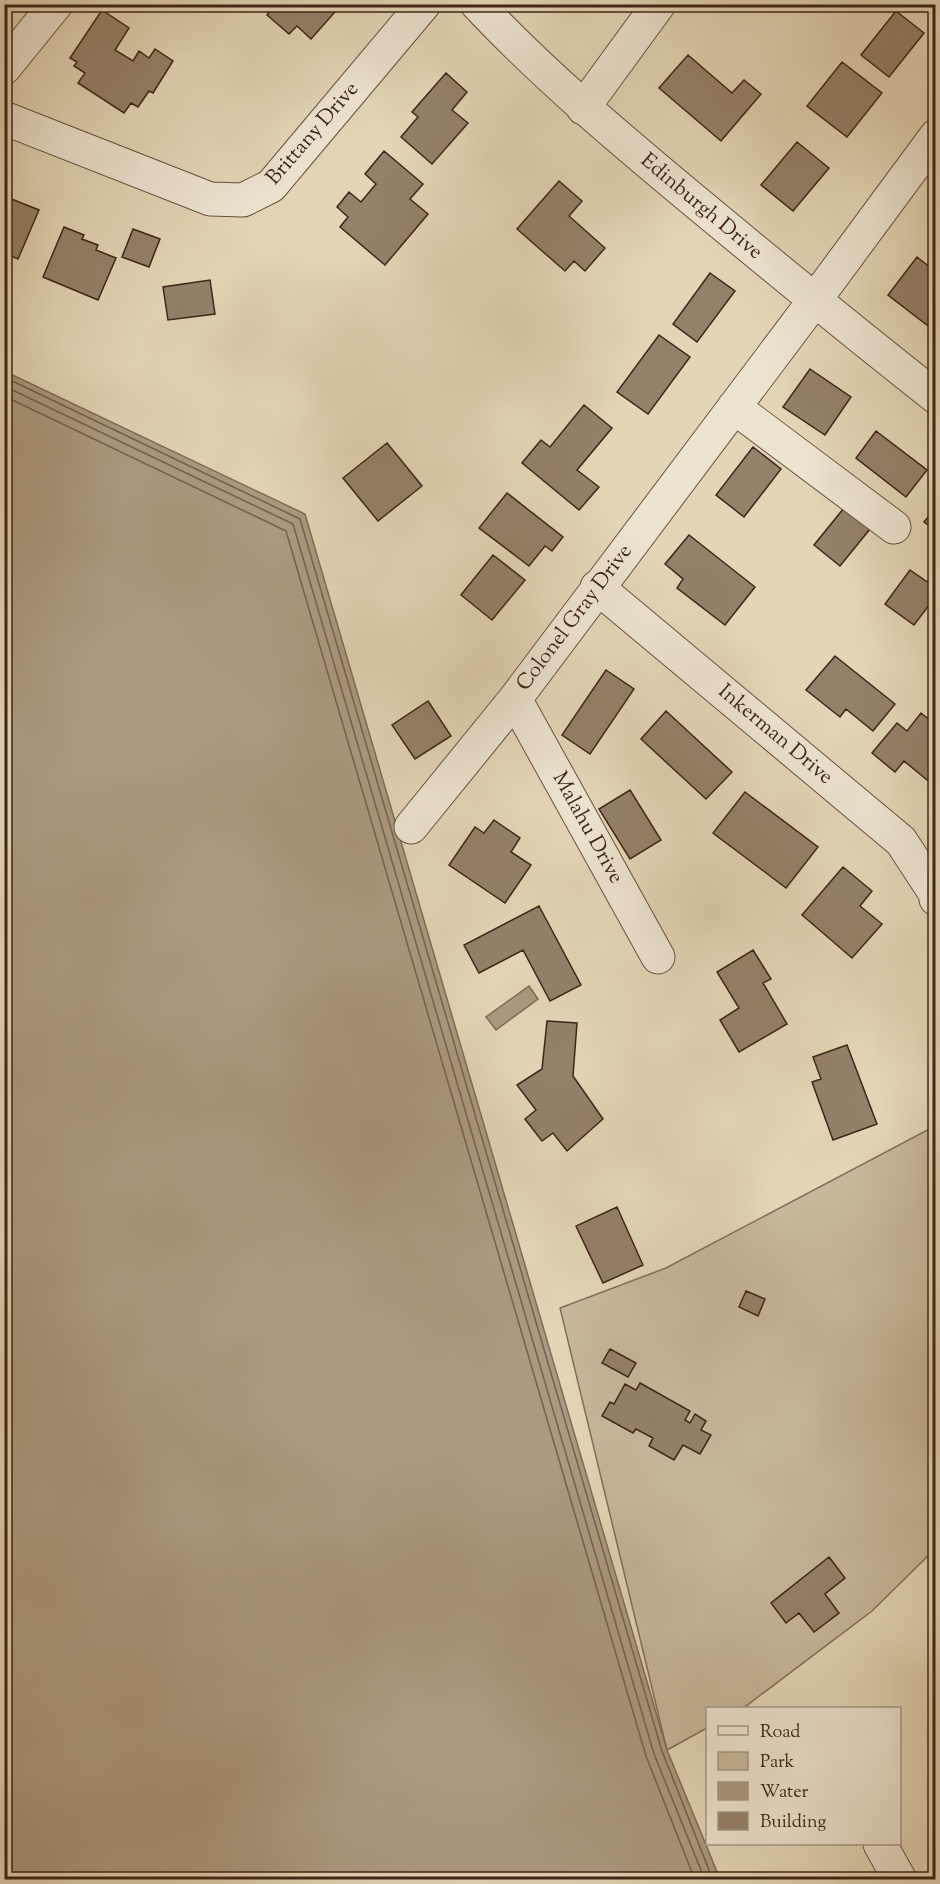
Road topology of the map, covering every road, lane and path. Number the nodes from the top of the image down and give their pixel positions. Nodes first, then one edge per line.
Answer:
1 (56, 4) edge
2 (424, 4) edge
3 (477, 4) edge
4 (659, 4) edge
5 (4, 68) edge
6 (583, 108) junction
7 (4, 118) edge
8 (936, 136) edge
9 (814, 301) junction
10 (936, 397) edge
11 (734, 407) junction
12 (894, 527) dead end
13 (597, 587) junction
14 (515, 699) junction
15 (411, 827) dead end
16 (936, 899) edge
17 (658, 957) dead end
18 (881, 1845) edge
19 (900, 1880) edge

1 - 5 street
2 - 7 street, Brittany Drive
3 - 6 street, Edinburgh Drive
4 - 6 street
6 - 9 street, Edinburgh Drive
8 - 9 street, Colonel Gray Drive
9 - 10 street, Edinburgh Drive
9 - 11 street, Colonel Gray Drive
11 - 12 street
11 - 13 street, Colonel Gray Drive
13 - 14 street, Colonel Gray Drive
13 - 16 street, Inkerman Drive
14 - 15 street, Colonel Gray Drive
14 - 17 street, Malahu Drive
18 - 19 street

